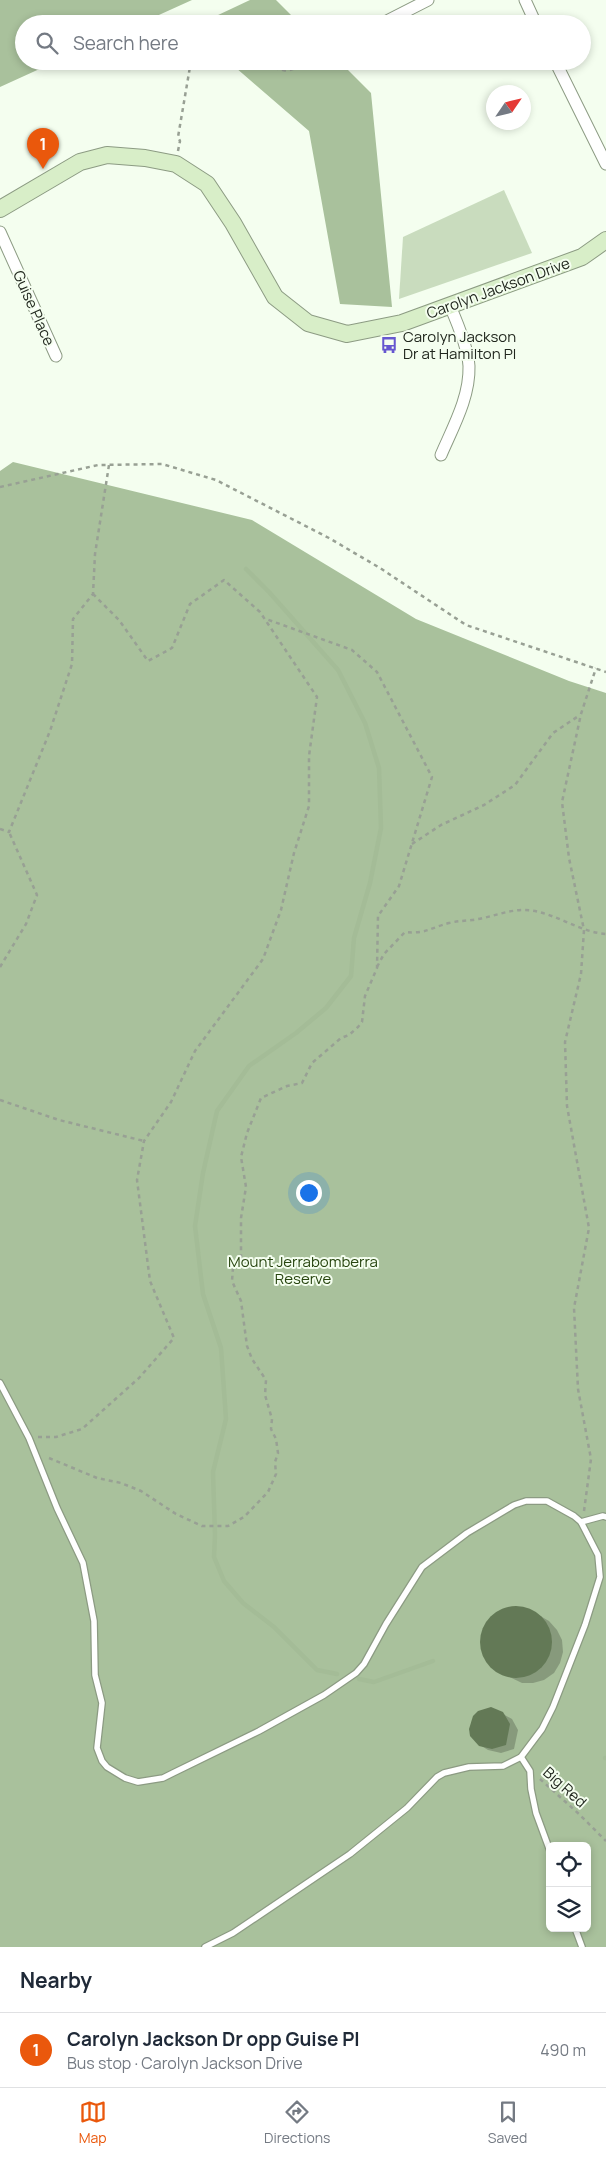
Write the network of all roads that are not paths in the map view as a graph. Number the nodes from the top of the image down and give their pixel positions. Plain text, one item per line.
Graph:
1 (428, 0) edge
2 (525, 0) edge
3 (399, 15) edge
4 (532, 15) edge
5 (559, 70) edge
6 (606, 164) edge
7 (0, 209) edge
8 (0, 232) edge
9 (606, 240) edge
10 (606, 256) edge
11 (582, 257) junction
12 (450, 306) junction
13 (56, 356) dead end
14 (441, 455) dead end
15 (0, 1383) edge
16 (606, 1517) edge
17 (581, 1522) junction
18 (521, 1757) junction
19 (547, 1842) edge
20 (576, 1932) edge
21 (205, 1947) edge
22 (582, 1947) edge

1 - 3 street
2 - 4 street
5 - 6 street
7 - 12 street, Carolyn Jackson Drive
8 - 13 street, Guise Place
9 - 11 street, Carolyn Jackson Drive
10 - 11 street, Carolyn Jackson Drive
11 - 12 street, Carolyn Jackson Drive
12 - 14 street
15 - 17 lane
16 - 17 lane
17 - 18 lane
18 - 19 lane
18 - 21 lane
20 - 22 lane

